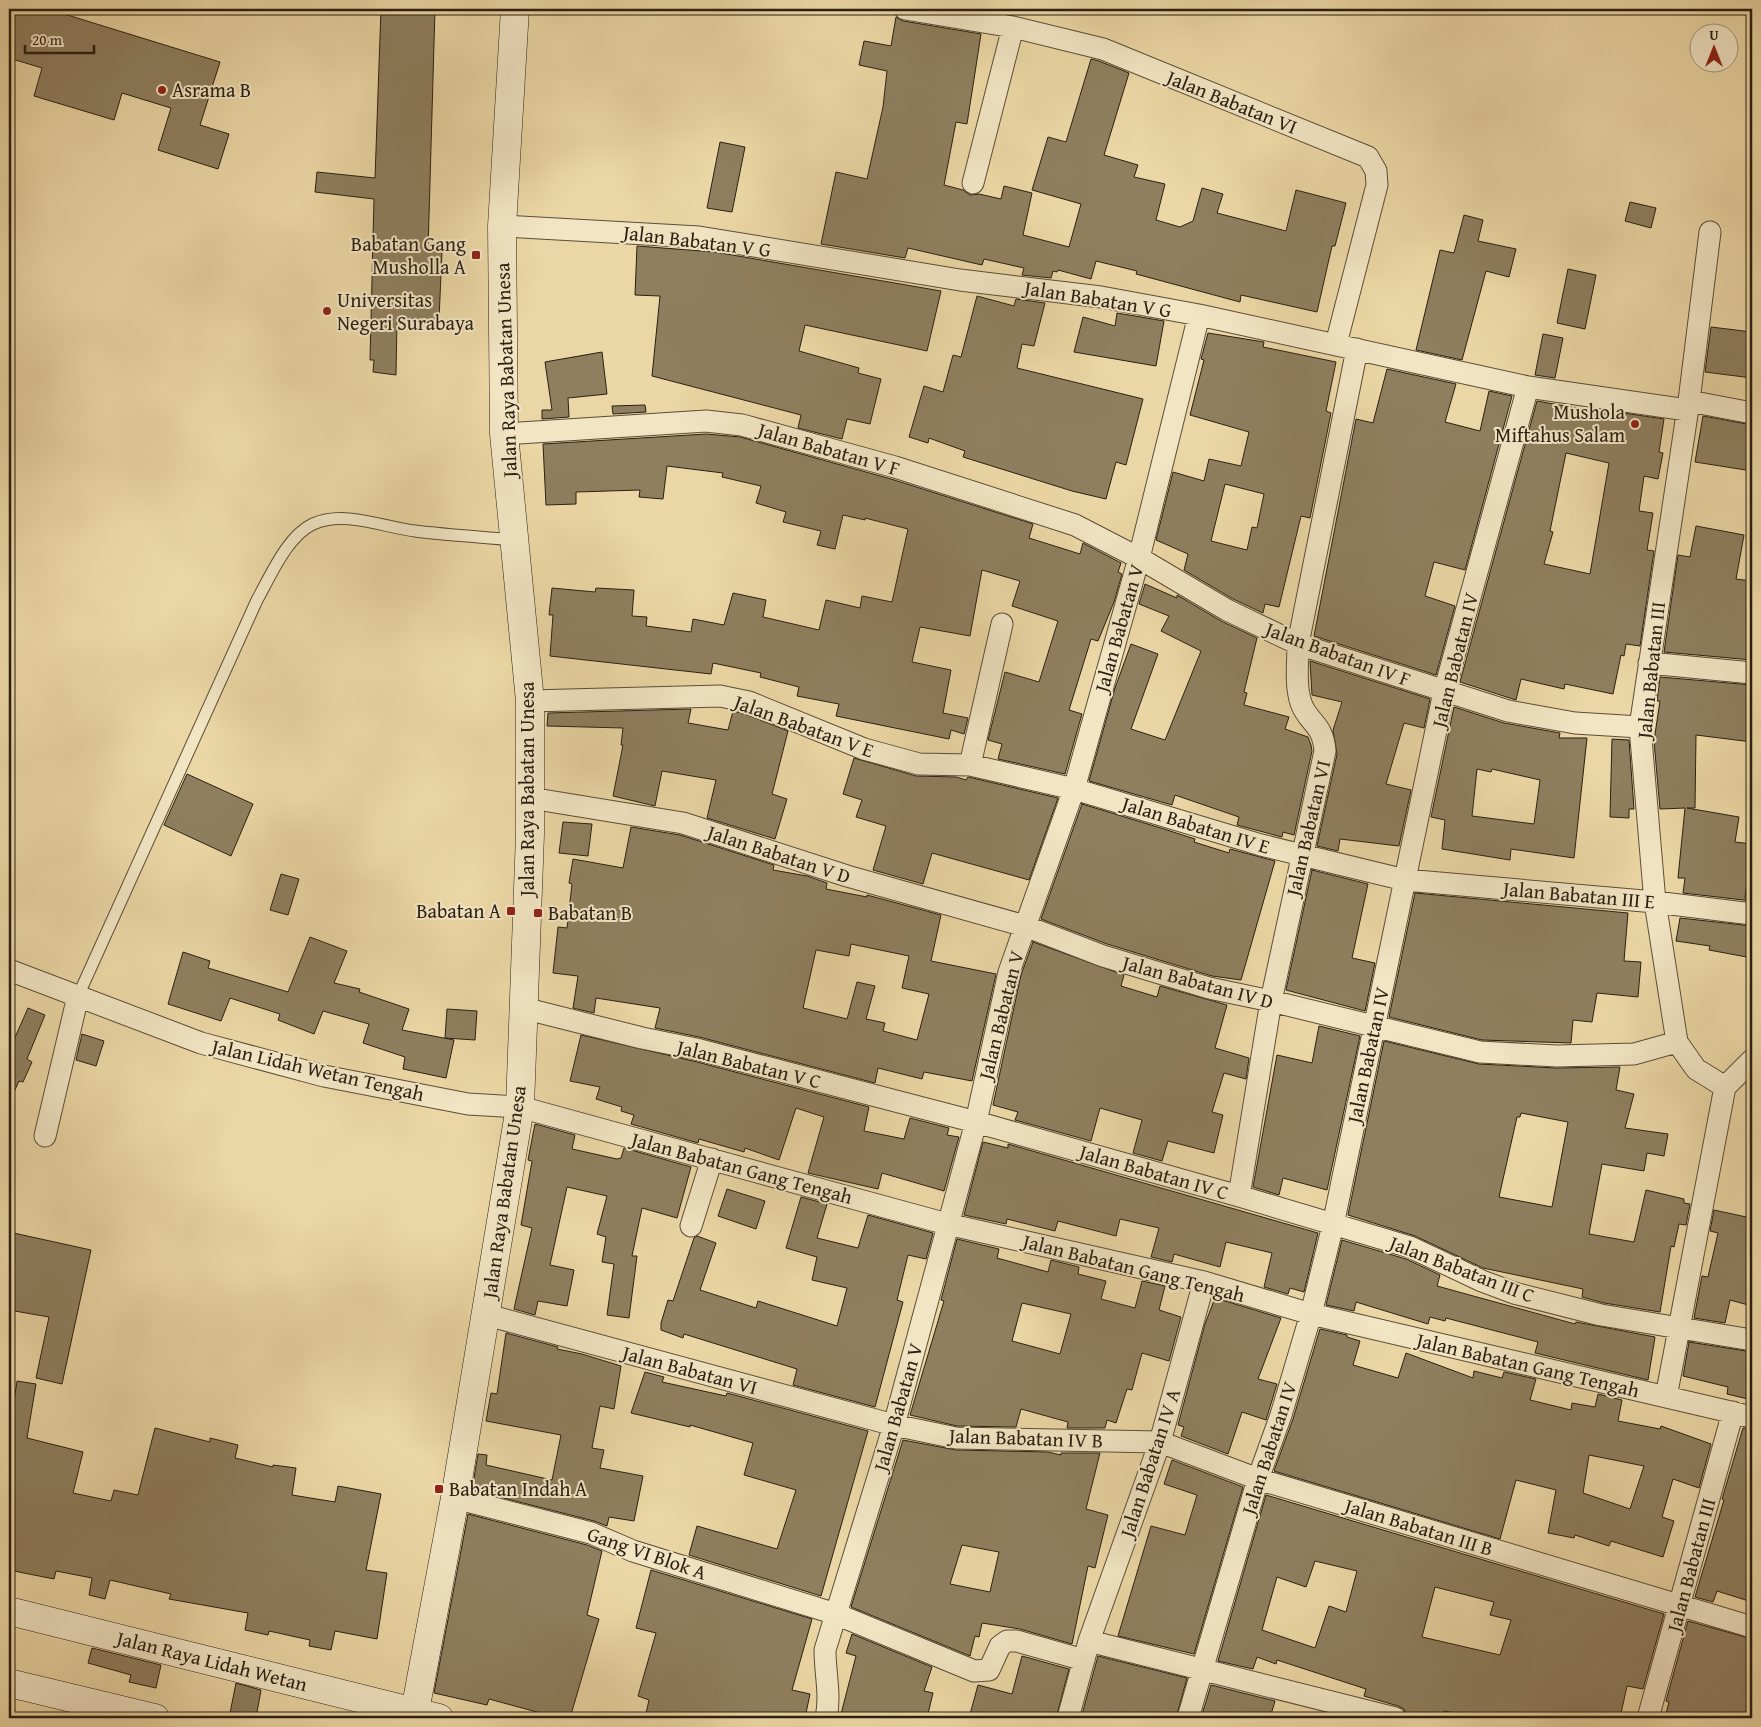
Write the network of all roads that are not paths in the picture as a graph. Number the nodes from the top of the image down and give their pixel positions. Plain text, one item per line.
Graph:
1 (515, 9) edge
2 (905, 9) edge
3 (1013, 27) junction
4 (973, 183) dead end
5 (502, 226) junction
6 (1710, 232) dead end
7 (1199, 315) junction
8 (1336, 344) junction
9 (1356, 349) junction
10 (1528, 387) junction
11 (1688, 406) junction
12 (1752, 413) edge
13 (504, 434) junction
14 (516, 540) junction
15 (1139, 558) junction
16 (1002, 624) dead end
17 (1298, 644) junction
18 (1649, 663) junction
19 (1752, 673) edge
20 (1444, 692) junction
21 (530, 701) junction
22 (1640, 727) junction
23 (970, 765) junction
24 (1074, 789) junction
25 (530, 798) junction
26 (1301, 856) junction
27 (1405, 880) junction
28 (1655, 902) junction
29 (1752, 914) edge
30 (1024, 926) junction
31 (9, 970) edge
32 (78, 996) junction
33 (1271, 1001) junction
34 (523, 1008) junction
35 (1374, 1028) junction
36 (1677, 1042) junction
37 (1752, 1060) edge
38 (1726, 1087) junction
39 (520, 1107) junction
40 (976, 1122) junction
41 (45, 1136) dead end
42 (712, 1160) junction
43 (1239, 1196) junction
44 (947, 1224) junction
45 (1333, 1225) junction
46 (691, 1226) dead end
47 (1204, 1282) junction
48 (1311, 1314) junction
49 (487, 1315) junction
50 (1680, 1327) junction
51 (1752, 1340) edge
52 (1666, 1397) junction
53 (1743, 1414) edge
54 (894, 1425) junction
55 (1160, 1442) junction
56 (1258, 1479) junction
57 (456, 1498) junction
58 (1680, 1605) junction
59 (9, 1611) edge
60 (836, 1614) junction
61 (1752, 1627) edge
62 (1086, 1651) junction
63 (1203, 1670) junction
64 (9, 1683) edge
65 (431, 1716) edge
66 (155, 1718) edge
67 (826, 1718) edge
68 (1068, 1718) edge
69 (1188, 1718) edge
70 (1395, 1718) edge
71 (1648, 1718) edge

1 - 5 main road, Jalan Raya Babatan Unesa
2 - 3 street, Jalan Babatan VI
3 - 4 street
3 - 8 street, Jalan Babatan VI
5 - 7 street, Jalan Babatan V G
5 - 13 main road, Jalan Raya Babatan Unesa
6 - 11 street, Jalan Babatan III
7 - 8 street, Jalan Babatan V G
7 - 15 street, Jalan Babatan V
8 - 9 street, Jalan Babatan V G
9 - 10 street, Jalan Babatan V G
9 - 17 street, Jalan Babatan VI
10 - 11 street, Jalan Babatan V G
10 - 20 street, Jalan Babatan IV
11 - 12 street, Jalan Babatan V G
11 - 18 street, Jalan Babatan III
13 - 14 main road, Jalan Raya Babatan Unesa
13 - 15 street, Jalan Babatan V F
14 - 21 main road, Jalan Raya Babatan Unesa
14 - 32 lane
15 - 17 street, Jalan Babatan IV F
15 - 24 street, Jalan Babatan V
16 - 23 street
17 - 20 street, Jalan Babatan IV F
17 - 26 street, Jalan Babatan VI
18 - 19 street
18 - 22 street, Jalan Babatan III
20 - 22 street, Jalan Babatan IV F
20 - 27 street, Jalan Babatan IV
21 - 23 street, Jalan Babatan V E
21 - 25 main road, Jalan Raya Babatan Unesa
22 - 28 street, Jalan Babatan III
23 - 24 street, Jalan Babatan V E
24 - 26 street, Jalan Babatan IV E
24 - 30 street, Jalan Babatan V
25 - 30 street, Jalan Babatan V D
25 - 34 main road, Jalan Raya Babatan Unesa
26 - 27 street, Jalan Babatan IV E
26 - 33 street, Jalan Babatan VI
27 - 28 street, Jalan Babatan III E
27 - 35 street, Jalan Babatan IV
28 - 29 street, Jalan Babatan III E
28 - 36 street, Jalan Babatan III
30 - 33 street, Jalan Babatan IV D
30 - 40 street, Jalan Babatan V
31 - 32 street, Jalan Lidah Wetan Tengah
32 - 39 street, Jalan Lidah Wetan Tengah
32 - 41 street
33 - 35 street, Jalan Babatan IV D
33 - 43 street, Jalan Babatan VI
34 - 39 main road, Jalan Raya Babatan Unesa
34 - 40 street, Jalan Babatan V C
35 - 36 street, Jalan Babatan IV D
35 - 45 street, Jalan Babatan IV
36 - 38 street, Jalan Babatan III
37 - 38 street
38 - 50 street
39 - 42 street, Jalan Babatan Gang Tengah
39 - 49 main road, Jalan Raya Babatan Unesa
40 - 43 street, Jalan Babatan IV C
40 - 44 street, Jalan Babatan V
42 - 44 street, Jalan Babatan Gang Tengah
42 - 46 street
43 - 45 street, Jalan Babatan IV C
44 - 47 street, Jalan Babatan Gang Tengah
44 - 54 street, Jalan Babatan V
45 - 48 street, Jalan Babatan IV
45 - 50 street, Jalan Babatan III C
47 - 48 street, Jalan Babatan Gang Tengah
47 - 55 street, Jalan Babatan IV A
48 - 52 street, Jalan Babatan Gang Tengah
48 - 56 street, Jalan Babatan IV
49 - 54 street, Jalan Babatan VI
49 - 57 main road, Jalan Raya Babatan Unesa
50 - 51 street, Jalan Babatan III C
50 - 52 street
52 - 53 street, Jalan Babatan Gang Tengah
53 - 58 street, Jalan Babatan III
54 - 55 street, Jalan Babatan IV B
54 - 60 street, Jalan Babatan V
55 - 56 street, Jalan Babatan III B
55 - 62 street, Jalan Babatan IV A
56 - 58 street, Jalan Babatan III B
56 - 63 street, Jalan Babatan IV
57 - 60 street, Gang VI Blok A
57 - 65 main road, Jalan Raya Babatan Unesa
58 - 61 street, Jalan Babatan III B
58 - 71 street, Jalan Babatan III
59 - 65 main road, Jalan Raya Lidah Wetan
60 - 62 street
60 - 67 street, Jalan Babatan V
62 - 63 street
62 - 68 street, Jalan Babatan IV A
63 - 69 street, Jalan Babatan IV
63 - 70 street
64 - 66 main road

